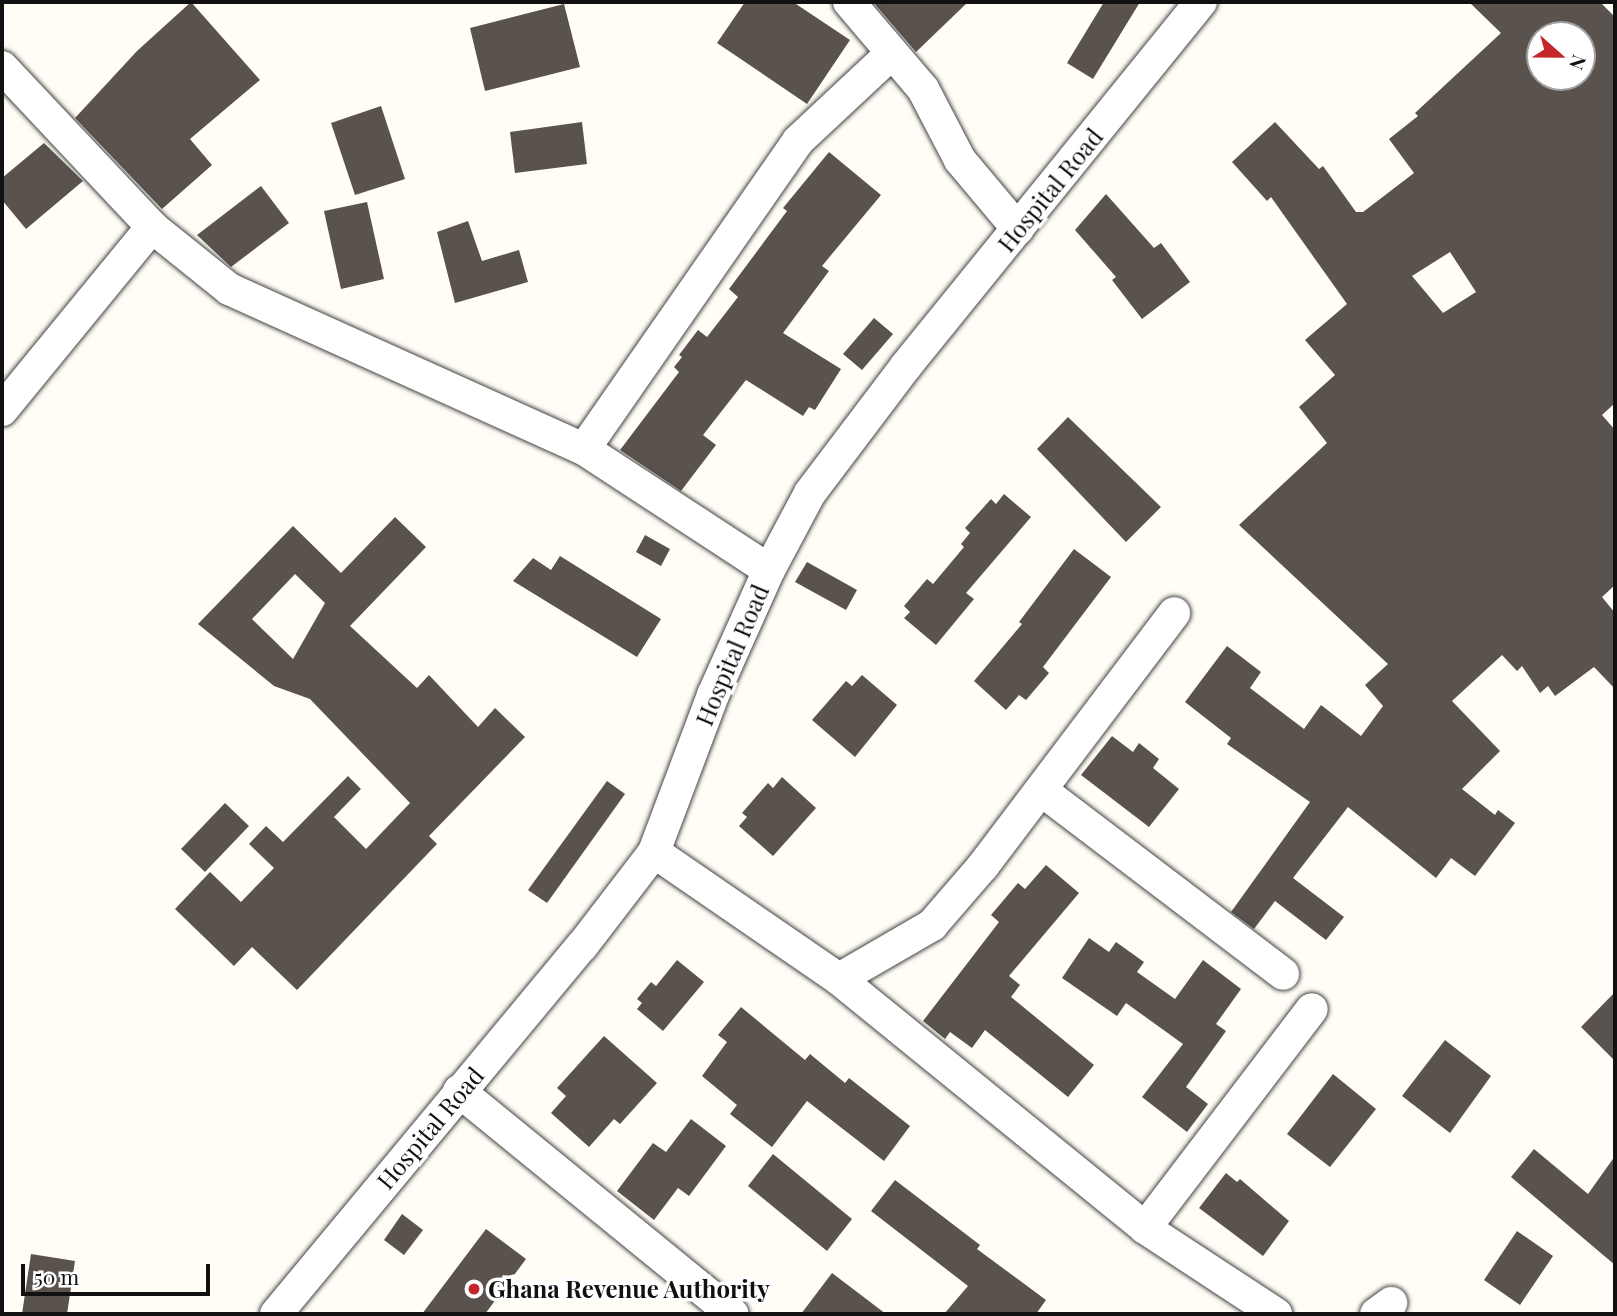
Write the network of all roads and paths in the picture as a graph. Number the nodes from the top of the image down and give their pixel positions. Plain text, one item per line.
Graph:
1 (849, 2) edge
2 (1201, 2) edge
3 (891, 54) junction
4 (2, 67) edge
5 (152, 227) junction
6 (1018, 229) junction
7 (2, 410) edge
8 (584, 450) junction
9 (769, 570) junction
10 (1174, 613) dead end
11 (1041, 790) junction
12 (654, 852) junction
13 (1283, 974) dead end
14 (839, 979) junction
15 (1312, 1009) dead end
16 (459, 1091) junction
17 (1145, 1228) junction
18 (276, 1314) edge
19 (732, 1314) edge
20 (1276, 1314) edge

1 - 3 street
2 - 6 street, Hospital Road
3 - 6 street
3 - 8 street
4 - 5 street
5 - 7 street
5 - 8 street
6 - 9 street, Hospital Road
8 - 9 street
9 - 12 street, Hospital Road
10 - 11 street
11 - 13 street
11 - 14 street
12 - 14 street
12 - 16 street, Hospital Road
14 - 17 street
15 - 17 street
16 - 18 street, Hospital Road
16 - 19 street
17 - 20 street

